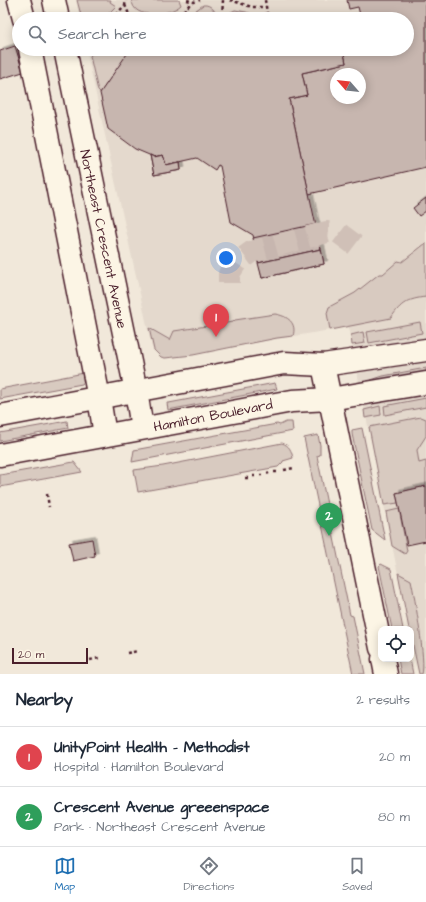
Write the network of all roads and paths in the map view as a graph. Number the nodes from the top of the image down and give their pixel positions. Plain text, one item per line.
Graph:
1 (19, 0) edge
2 (54, 0) edge
3 (126, 0) edge
4 (187, 0) edge
5 (200, 0) edge
6 (223, 0) edge
7 (230, 0) edge
8 (265, 0) edge
9 (191, 2) junction
10 (124, 4) junction
11 (266, 7) junction
12 (22, 12) edge
13 (57, 12) edge
14 (118, 12) edge
15 (128, 12) edge
16 (181, 12) edge
17 (222, 12) edge
18 (267, 12) edge
19 (31, 56) edge
20 (65, 56) edge
21 (426, 350) edge
22 (323, 365) junction
23 (426, 383) edge
24 (136, 390) junction
25 (99, 398) junction
26 (330, 399) junction
27 (0, 416) edge
28 (142, 428) junction
29 (105, 435) junction
30 (0, 455) edge
31 (294, 468) dead end
32 (284, 470) dead end
33 (47, 494) dead end
34 (49, 507) dead end
35 (378, 633) edge
36 (138, 651) dead end
37 (127, 653) dead end
38 (99, 658) dead end
39 (90, 660) dead end
40 (384, 662) edge
41 (386, 674) edge

1 - 12 street
2 - 13 street
3 - 10 path
4 - 9 path
5 - 9 path
6 - 17 path
7 - 11 path
8 - 11 path
9 - 16 path
10 - 14 path
10 - 15 path
11 - 18 path
19 - 25 street
20 - 24 street, Northeast Crescent Avenue
21 - 22 street
22 - 24 street
22 - 26 street
23 - 26 street, Hamilton Boulevard
24 - 25 street
24 - 28 street, Northeast Crescent Avenue
25 - 27 street
25 - 29 street
26 - 28 street, Hamilton Boulevard
26 - 35 street
28 - 29 street, Hamilton Boulevard
29 - 30 street, Hamilton Boulevard
31 - 32 path
33 - 34 path
36 - 37 path
38 - 39 path
40 - 41 street

